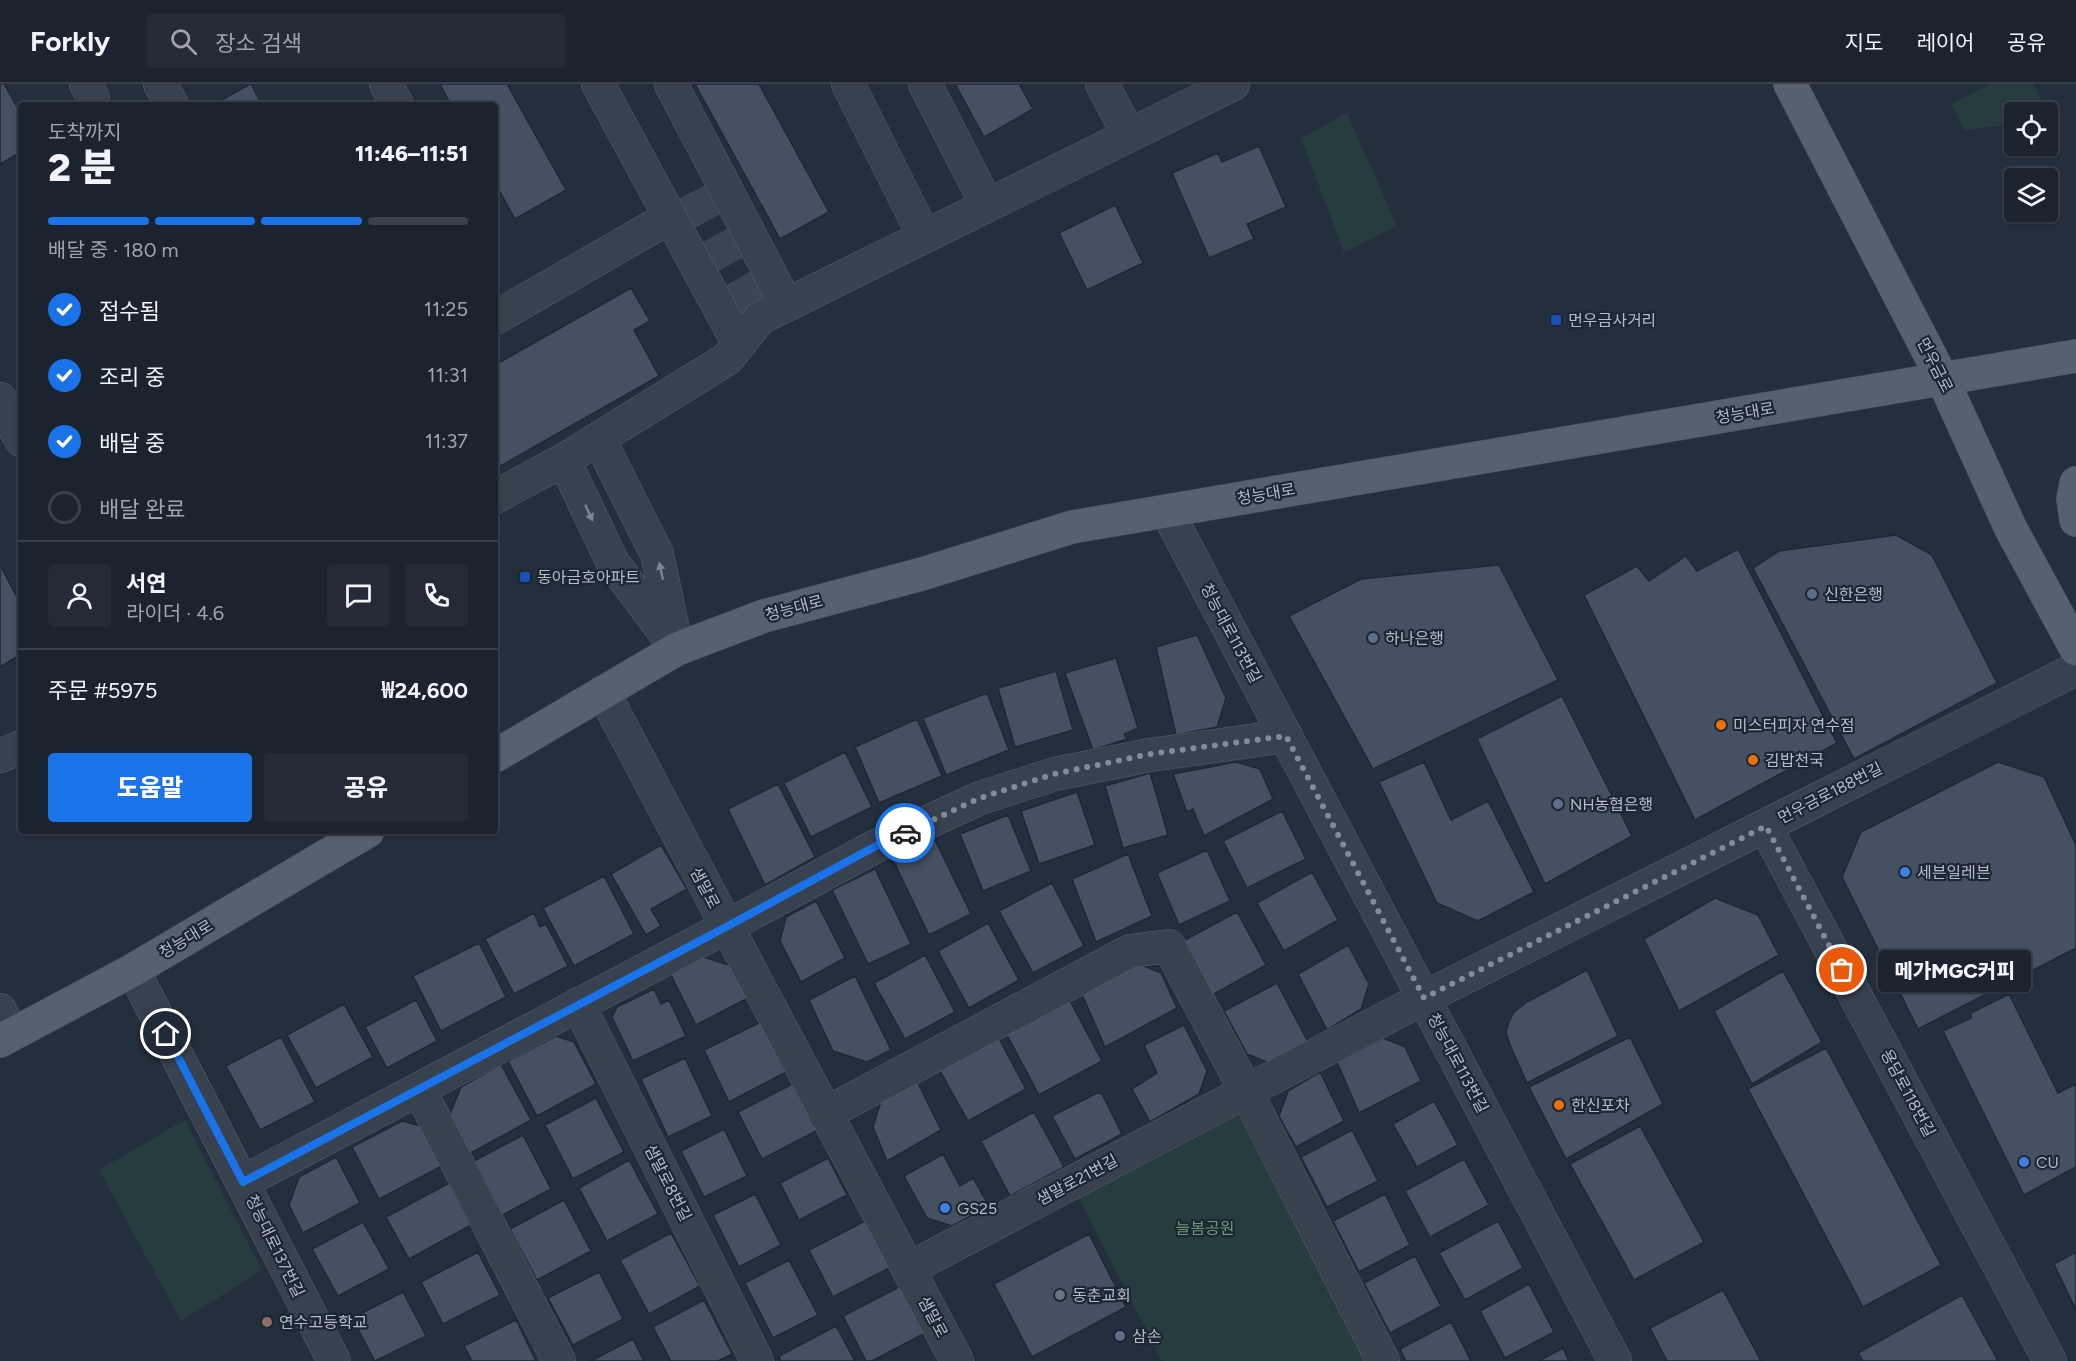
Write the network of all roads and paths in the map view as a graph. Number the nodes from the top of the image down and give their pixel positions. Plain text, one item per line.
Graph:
1 (160, 84) edge
2 (386, 84) edge
3 (598, 84) edge
4 (671, 84) edge
5 (848, 84) edge
6 (925, 84) edge
7 (1102, 84) edge
8 (1790, 84) edge
9 (1216, 88) edge
10 (170, 102) edge
11 (395, 102) edge
12 (1129, 135) junction
13 (987, 205) junction
14 (670, 217) junction
15 (924, 236) junction
16 (786, 304) junction
17 (499, 306) edge
18 (739, 344) junction
19 (2076, 356) edge
20 (1943, 380) junction
21 (0, 399) edge
22 (18, 434) edge
23 (599, 439) junction
24 (564, 460) junction
25 (2076, 483) edge
26 (498, 495) edge
27 (1167, 511) junction
28 (2076, 520) edge
29 (677, 649) junction
30 (2076, 649) edge
31 (2076, 669) edge
32 (603, 692) junction
33 (1286, 736) junction
34 (18, 748) edge
35 (498, 754) edge
36 (0, 756) edge
37 (1766, 826) junction
38 (363, 834) edge
39 (726, 927) junction
40 (133, 970) junction
41 (1424, 998) junction
42 (578, 1004) junction
43 (4, 1028) edge
44 (418, 1089) junction
45 (1246, 1091) junction
46 (825, 1114) junction
47 (243, 1182) junction
48 (908, 1269) junction
49 (334, 1361) edge
50 (559, 1361) edge
51 (757, 1361) edge
52 (957, 1361) edge
53 (1383, 1361) edge
54 (1615, 1361) edge
55 (2050, 1361) edge

1 - 10 street
2 - 11 street
3 - 14 street
4 - 16 street
5 - 15 street
6 - 13 street
7 - 12 street
8 - 20 main road, 먼우금로
9 - 12 street
12 - 13 street
13 - 15 street
14 - 17 street
14 - 18 street
15 - 16 street
16 - 18 street
18 - 23 street
19 - 20 main road, 청능대로
20 - 27 main road, 청능대로
20 - 30 main road, 먼우금로
21 - 22 street
23 - 24 street
29 -> 23 street
24 - 26 street
24 -> 29 street
25 - 28 main road
27 - 29 main road, 청능대로
27 - 33 street, 청능대로113번길
29 - 32 main road, 청능대로
31 - 37 street, 먼우금로188번길
32 - 35 main road, 청능대로
32 - 39 street, 샘말로
33 - 39 street
33 - 41 street, 청능대로113번길
34 - 36 street
37 - 41 street, 먼우금로188번길
37 - 55 street, 용담로118번길
38 - 40 main road, 청능대로
39 - 42 street
39 - 46 street, 샘말로
40 - 43 main road, 청능대로
40 - 47 street, 청능대로137번길
41 - 45 street, 샘말로21번길
41 - 54 street, 청능대로113번길
42 - 44 street
42 - 51 street, 샘말로8번길
44 - 47 street
44 - 50 street
45 - 46 street
45 - 48 street, 샘말로21번길
45 - 53 street
46 - 48 street, 샘말로
47 - 49 street, 청능대로137번길
48 - 52 street, 샘말로

